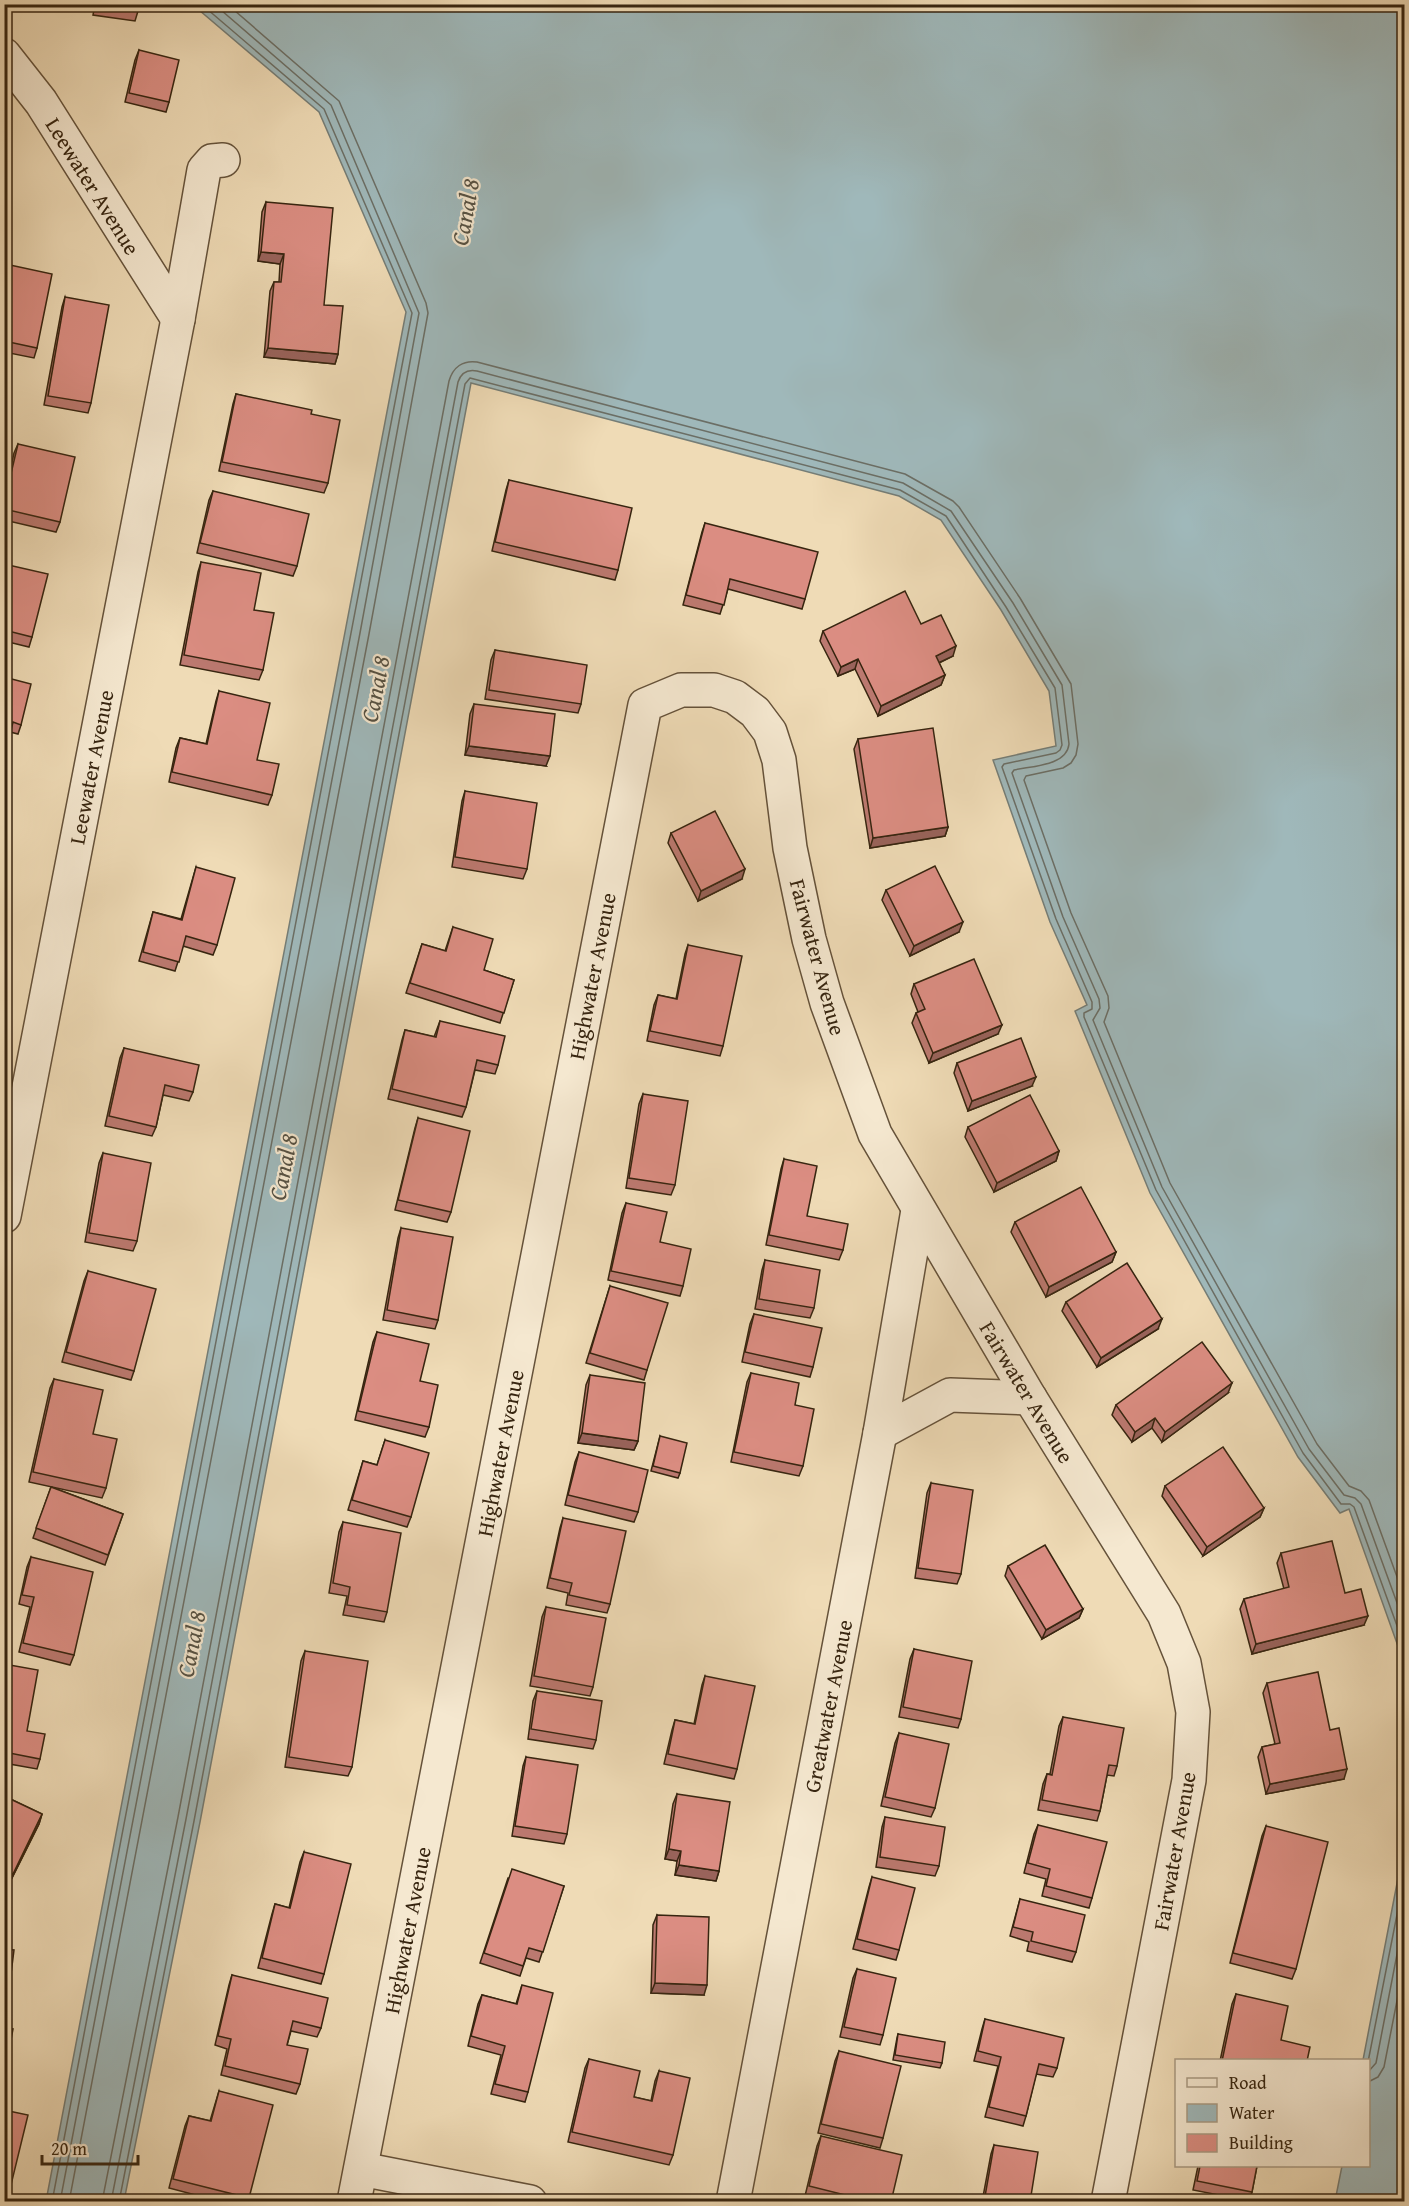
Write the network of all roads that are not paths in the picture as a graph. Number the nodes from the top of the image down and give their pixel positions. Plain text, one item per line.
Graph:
1 (4, 55) edge
2 (223, 159) dead end
3 (178, 319) junction
4 (645, 705) joint
5 (5, 1208) edge
6 (918, 1210) junction
7 (1030, 1398) junction
8 (880, 1433) junction
9 (361, 2169) junction
10 (354, 2202) edge
11 (530, 2202) edge
12 (732, 2202) edge
13 (1108, 2202) edge

1 - 3 street, Leewater Avenue
2 - 3 street, Leewater Avenue
3 - 5 street, Leewater Avenue
4 - 6 street, Fairwater Avenue
4 - 9 street, Highwater Avenue
6 - 7 street, Fairwater Avenue
6 - 8 street, Greatwater Avenue
7 - 8 street
7 - 13 street, Fairwater Avenue
8 - 12 street, Greatwater Avenue
9 - 10 street, Highwater Avenue
9 - 11 street

